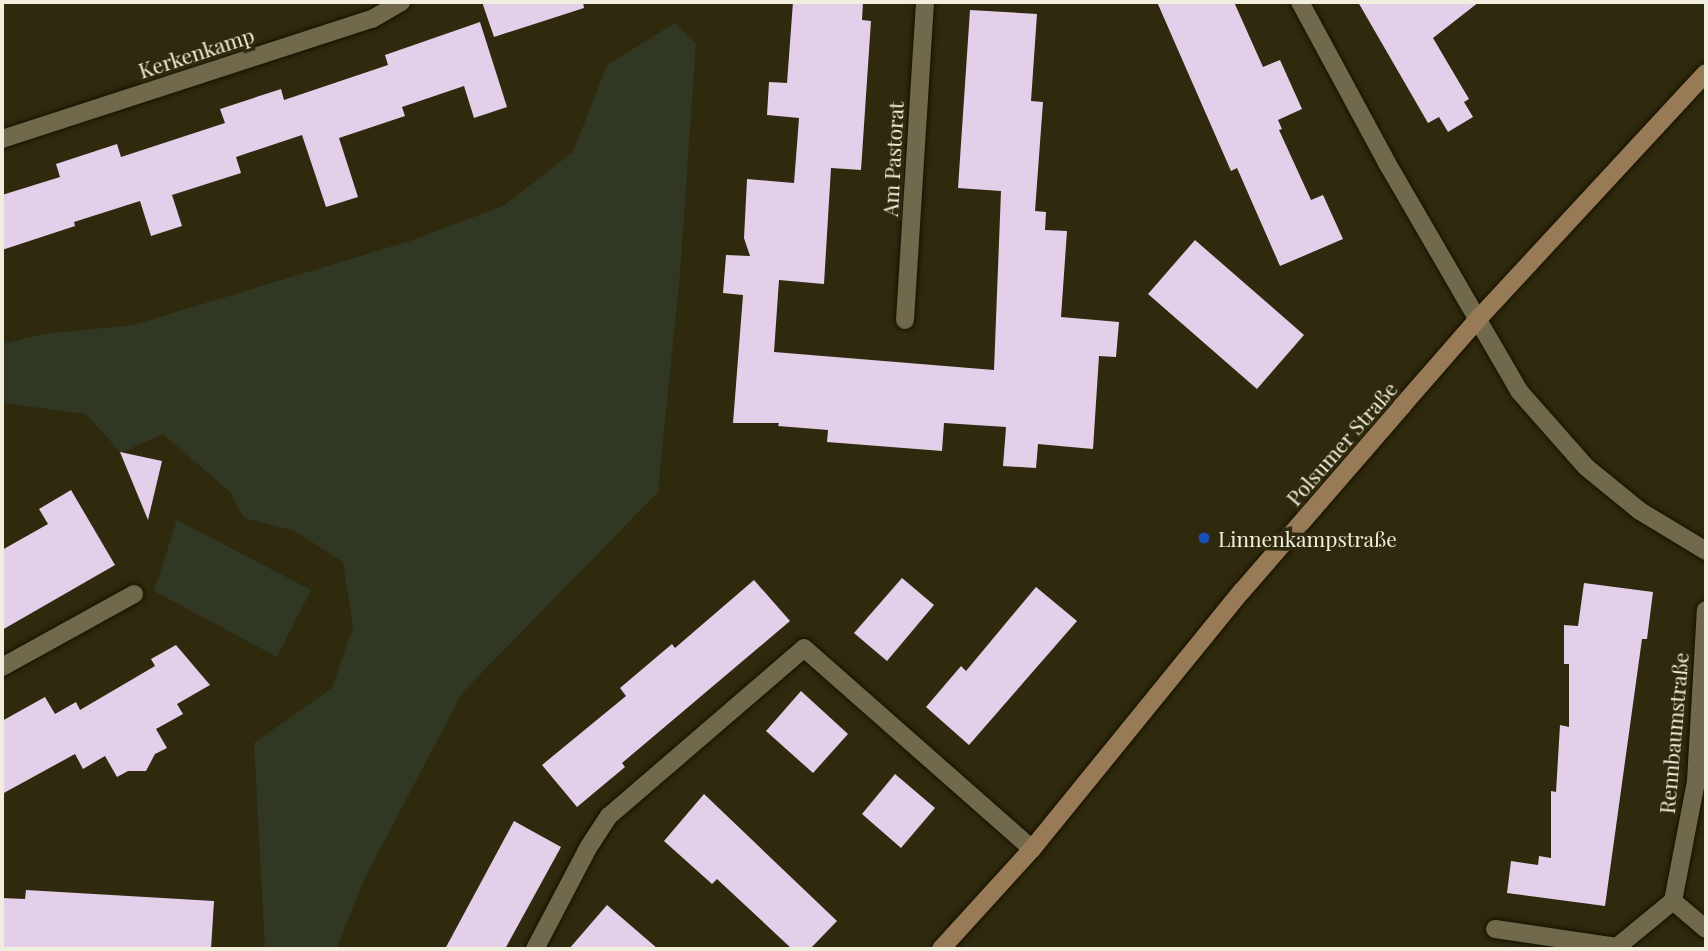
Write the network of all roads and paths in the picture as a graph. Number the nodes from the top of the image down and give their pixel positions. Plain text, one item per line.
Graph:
1 (401, 2) edge
2 (925, 2) edge
3 (1300, 2) edge
4 (1706, 74) edge
5 (2, 139) edge
6 (1478, 319) junction
7 (905, 320) dead end
8 (1706, 551) edge
9 (134, 594) dead end
10 (1706, 610) edge
11 (2, 667) edge
12 (1032, 849) junction
13 (1673, 901) junction
14 (1496, 929) dead end
15 (1706, 929) edge
16 (536, 949) edge
17 (941, 949) edge

1 - 5 street, Kerkenkamp
2 - 7 street, Am Pastorat
3 - 6 street
4 - 6 main road, Polsumer Straße
6 - 8 street
6 - 12 main road, Polsumer Straße
9 - 11 street
10 - 13 street, Rennbaumstraße
12 - 16 street
12 - 17 main road, Polsumer Straße
13 - 14 street
13 - 15 street

